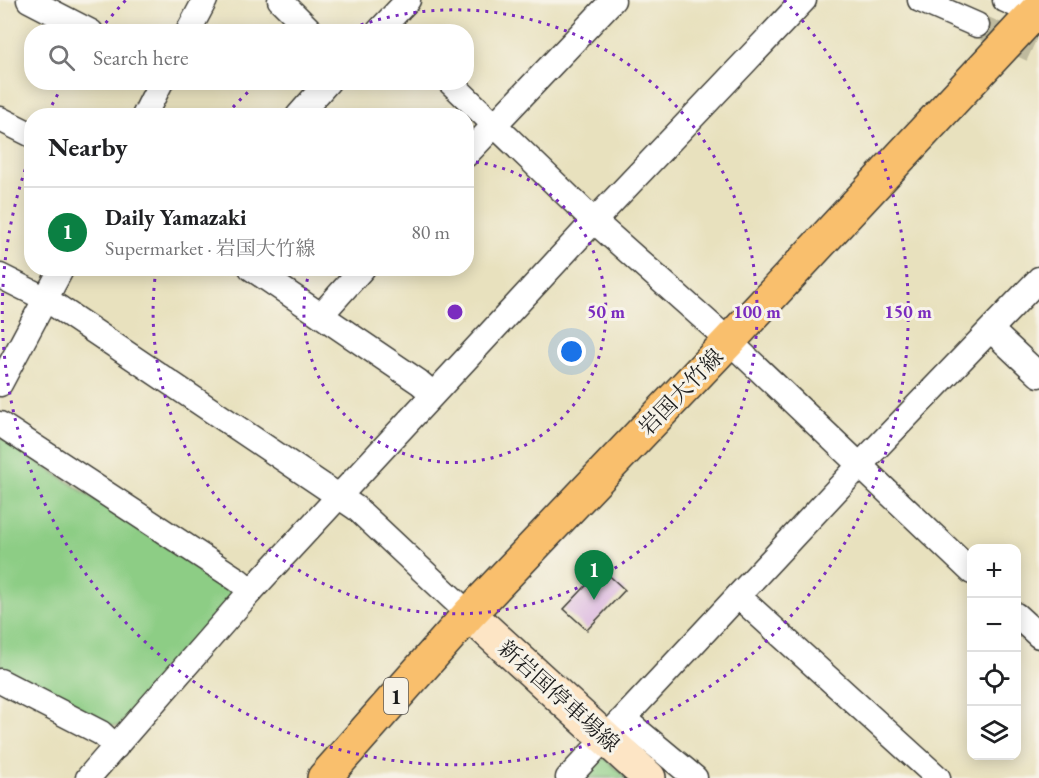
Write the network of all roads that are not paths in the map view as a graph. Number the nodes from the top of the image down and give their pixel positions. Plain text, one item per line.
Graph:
1 (29, 0) edge
2 (205, 0) edge
3 (280, 0) edge
4 (408, 0) edge
5 (613, 0) edge
6 (804, 0) edge
7 (920, 0) edge
8 (1005, 0) edge
9 (1038, 11) edge
10 (76, 24) edge
11 (193, 24) edge
12 (304, 24) edge
13 (391, 24) edge
14 (977, 26) tunnel mouth
15 (157, 90) edge
16 (321, 90) edge
17 (458, 90) edge
18 (148, 108) edge
19 (305, 108) edge
20 (0, 119) edge
21 (494, 126) junction
22 (24, 131) edge
23 (474, 147) edge
24 (594, 221) junction
25 (0, 276) edge
26 (58, 276) edge
27 (263, 276) edge
28 (356, 276) edge
29 (1039, 279) edge
30 (46, 299) junction
31 (321, 315) junction
32 (991, 330) junction
33 (729, 341) junction
34 (1039, 375) edge
35 (0, 384) edge
36 (433, 394) junction
37 (0, 424) edge
38 (859, 466) junction
39 (339, 496) junction
40 (967, 567) edge
41 (251, 591) junction
42 (738, 596) junction
43 (469, 614) junction
44 (1021, 619) edge
45 (1039, 636) edge
46 (0, 681) edge
47 (615, 728) junction
48 (116, 747) junction
49 (88, 778) edge
50 (324, 778) edge
51 (568, 778) edge
52 (649, 778) edge
53 (695, 778) edge
54 (938, 778) edge

1 - 10 street
2 - 11 street
3 - 12 street
4 - 13 street
5 - 21 street
6 - 24 street
7 - 14 street
8 - 9 street
9 - 33 main road, 岩国大竹線 / 1
15 - 18 street
16 - 19 street
17 - 21 street
20 - 22 street
21 - 23 street
21 - 24 street
24 - 33 street
24 - 36 street
25 - 30 street
26 - 30 street
27 - 31 street
28 - 31 street
29 - 32 street
30 - 35 street
30 - 39 street
31 - 36 street
32 - 34 street
32 - 38 street
33 - 38 street
33 - 43 main road, 岩国大竹線 / 1
36 - 39 street
37 - 41 street
38 - 40 street
38 - 42 street
39 - 41 street
39 - 43 street
41 - 48 street
42 - 47 street
42 - 54 street
43 - 47 main road, 新岩国停車場線
43 - 50 main road, 岩国大竹線 / 1
44 - 45 street
46 - 48 street
47 - 51 street
47 - 52 main road, 新岩国停車場線
47 - 53 street
48 - 49 street

